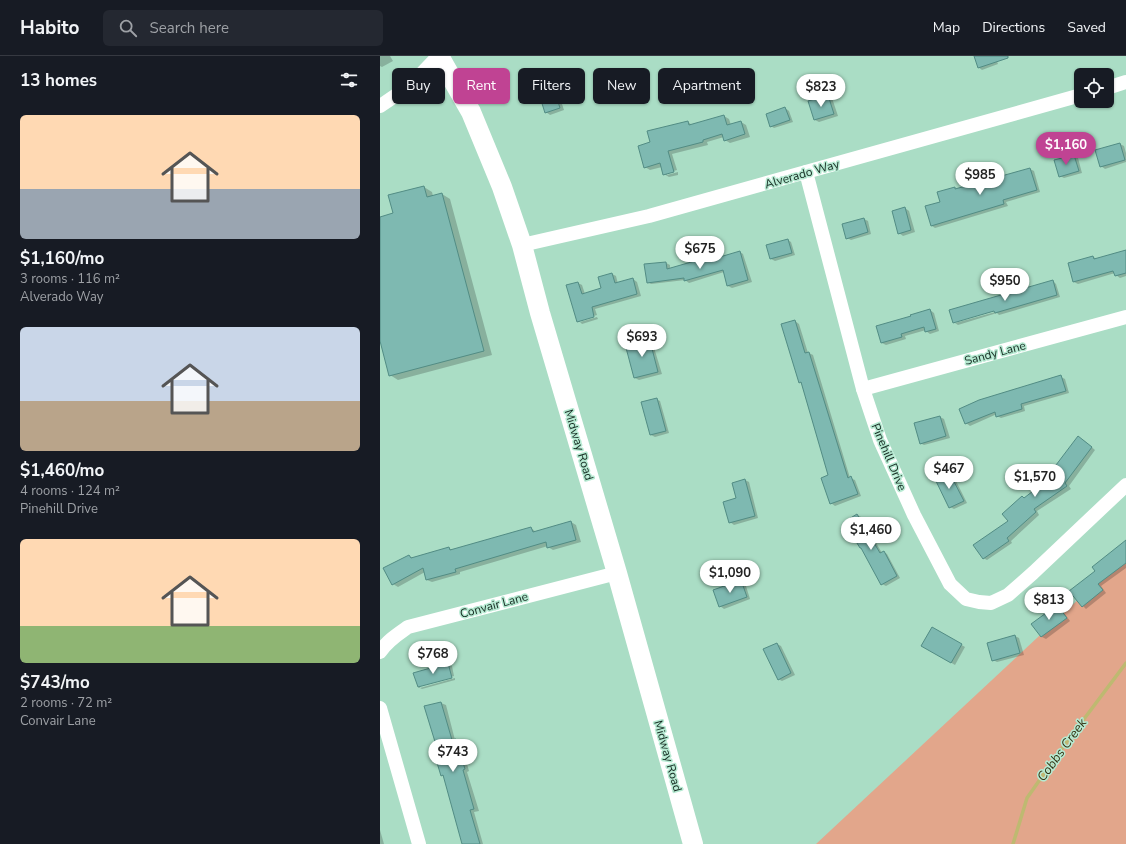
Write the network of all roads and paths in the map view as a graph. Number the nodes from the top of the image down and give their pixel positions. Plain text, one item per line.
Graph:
1 (438, 56) edge
2 (1126, 82) edge
3 (1114, 86) edge
4 (1074, 97) edge
5 (380, 106) edge
6 (806, 172) junction
7 (522, 245) junction
8 (1126, 317) edge
9 (863, 389) junction
10 (1126, 485) edge
11 (617, 573) junction
12 (380, 652) edge
13 (380, 708) edge
14 (419, 844) edge
15 (693, 844) edge

1 - 5 street
1 - 7 street, Midway Road
2 - 3 street
4 - 6 street, Alverado Way
6 - 7 street, Alverado Way
6 - 9 street, Pinehill Drive
7 - 11 street, Midway Road
8 - 9 street, Sandy Lane
9 - 10 street, Pinehill Drive
11 - 12 street, Convair Lane
11 - 15 street, Midway Road
13 - 14 street

